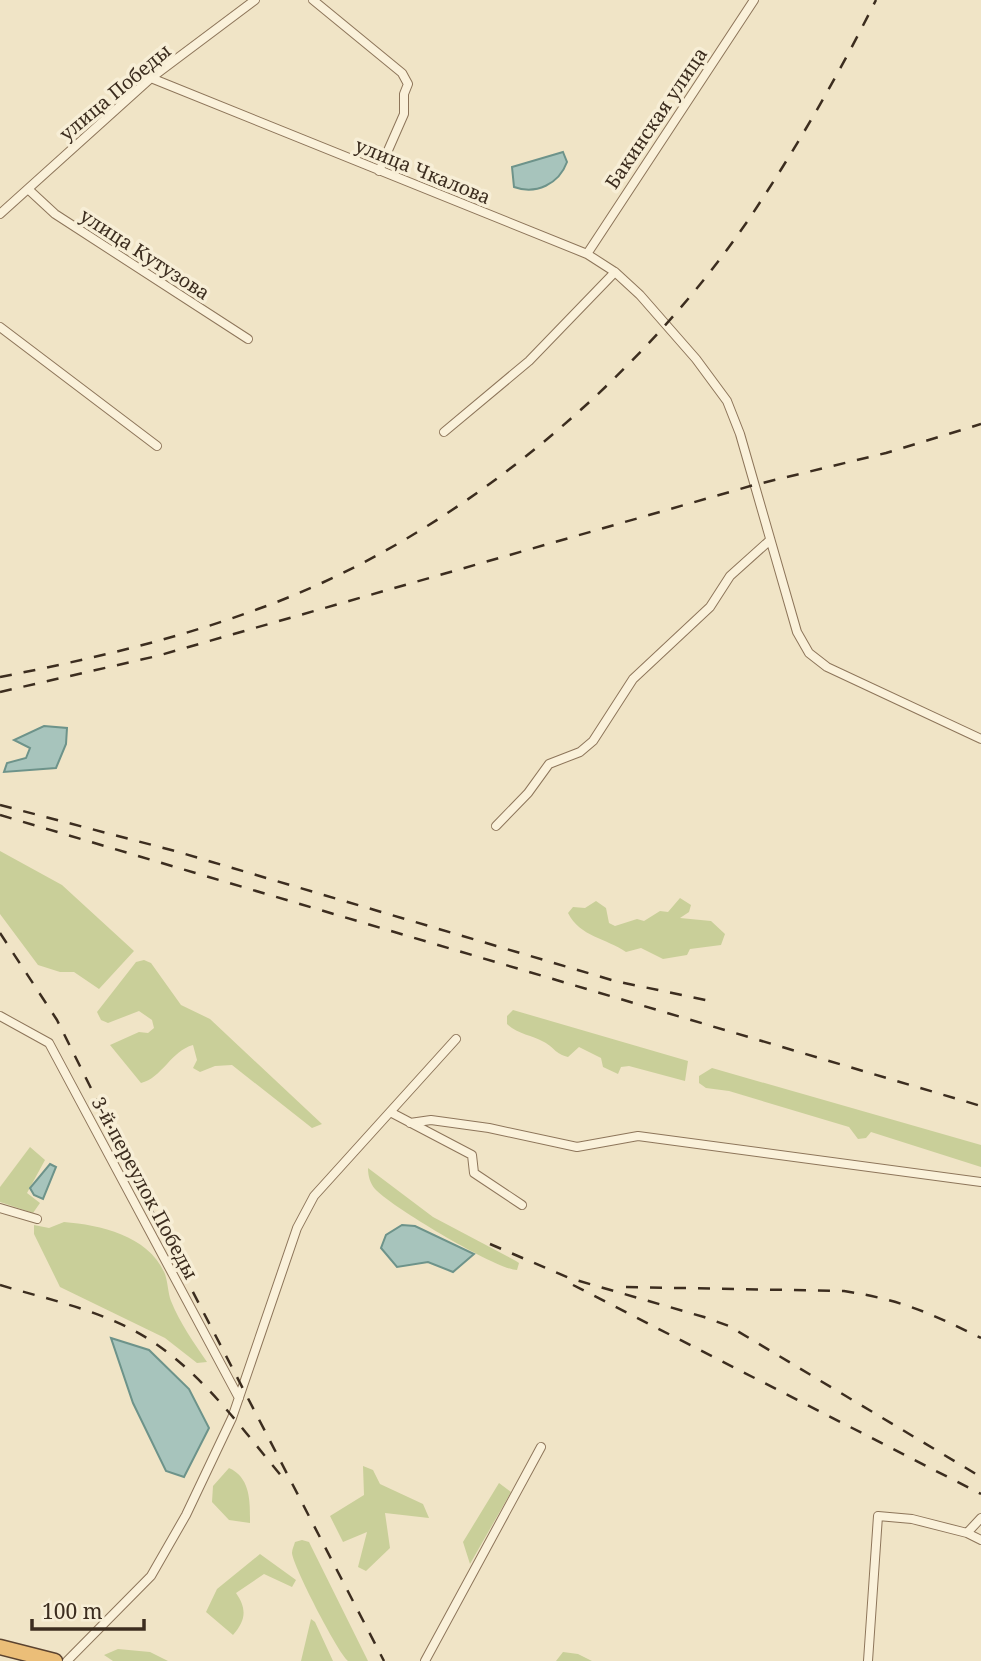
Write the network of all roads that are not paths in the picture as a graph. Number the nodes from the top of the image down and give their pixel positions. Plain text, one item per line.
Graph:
1 (255, 0) edge
2 (313, 0) edge
3 (754, 0) edge
4 (151, 78) junction
5 (379, 170) junction
6 (28, 189) junction
7 (0, 214) edge
8 (587, 254) junction
9 (615, 272) junction
10 (0, 327) edge
11 (248, 339) dead end
12 (444, 432) dead end
13 (157, 446) dead end
14 (769, 541) junction
15 (981, 739) edge
16 (496, 826) dead end
17 (0, 1016) edge
18 (456, 1039) dead end
19 (392, 1113) junction
20 (410, 1123) junction
21 (981, 1182) edge
22 (522, 1205) dead end
23 (0, 1208) edge
24 (37, 1219) dead end
25 (239, 1398) junction
26 (541, 1447) dead end
27 (981, 1518) edge
28 (967, 1533) junction
29 (981, 1540) edge
30 (0, 1647) edge
31 (55, 1661) edge
32 (67, 1661) edge
33 (425, 1661) edge
34 (868, 1661) edge

1 - 4 street, улица Победы
2 - 5 street
3 - 8 street, Бакинская улица
4 - 5 street, улица Чкалова
4 - 6 street, улица Победы
5 - 8 street, улица Чкалова
6 - 7 street, улица Победы
6 - 11 street, улица Кутузова
8 - 9 street, улица Чкалова
9 - 12 street
9 - 14 street, улица Чкалова
10 - 13 street
14 - 15 street, улица Чкалова
14 - 16 street
17 - 25 street, 3-й переулок Победы
18 - 19 street
19 - 20 street
19 - 25 street
20 - 21 street
20 - 22 street
23 - 24 street
25 - 32 street
26 - 33 street
27 - 28 street
28 - 29 street
28 - 34 street
30 - 31 highway

